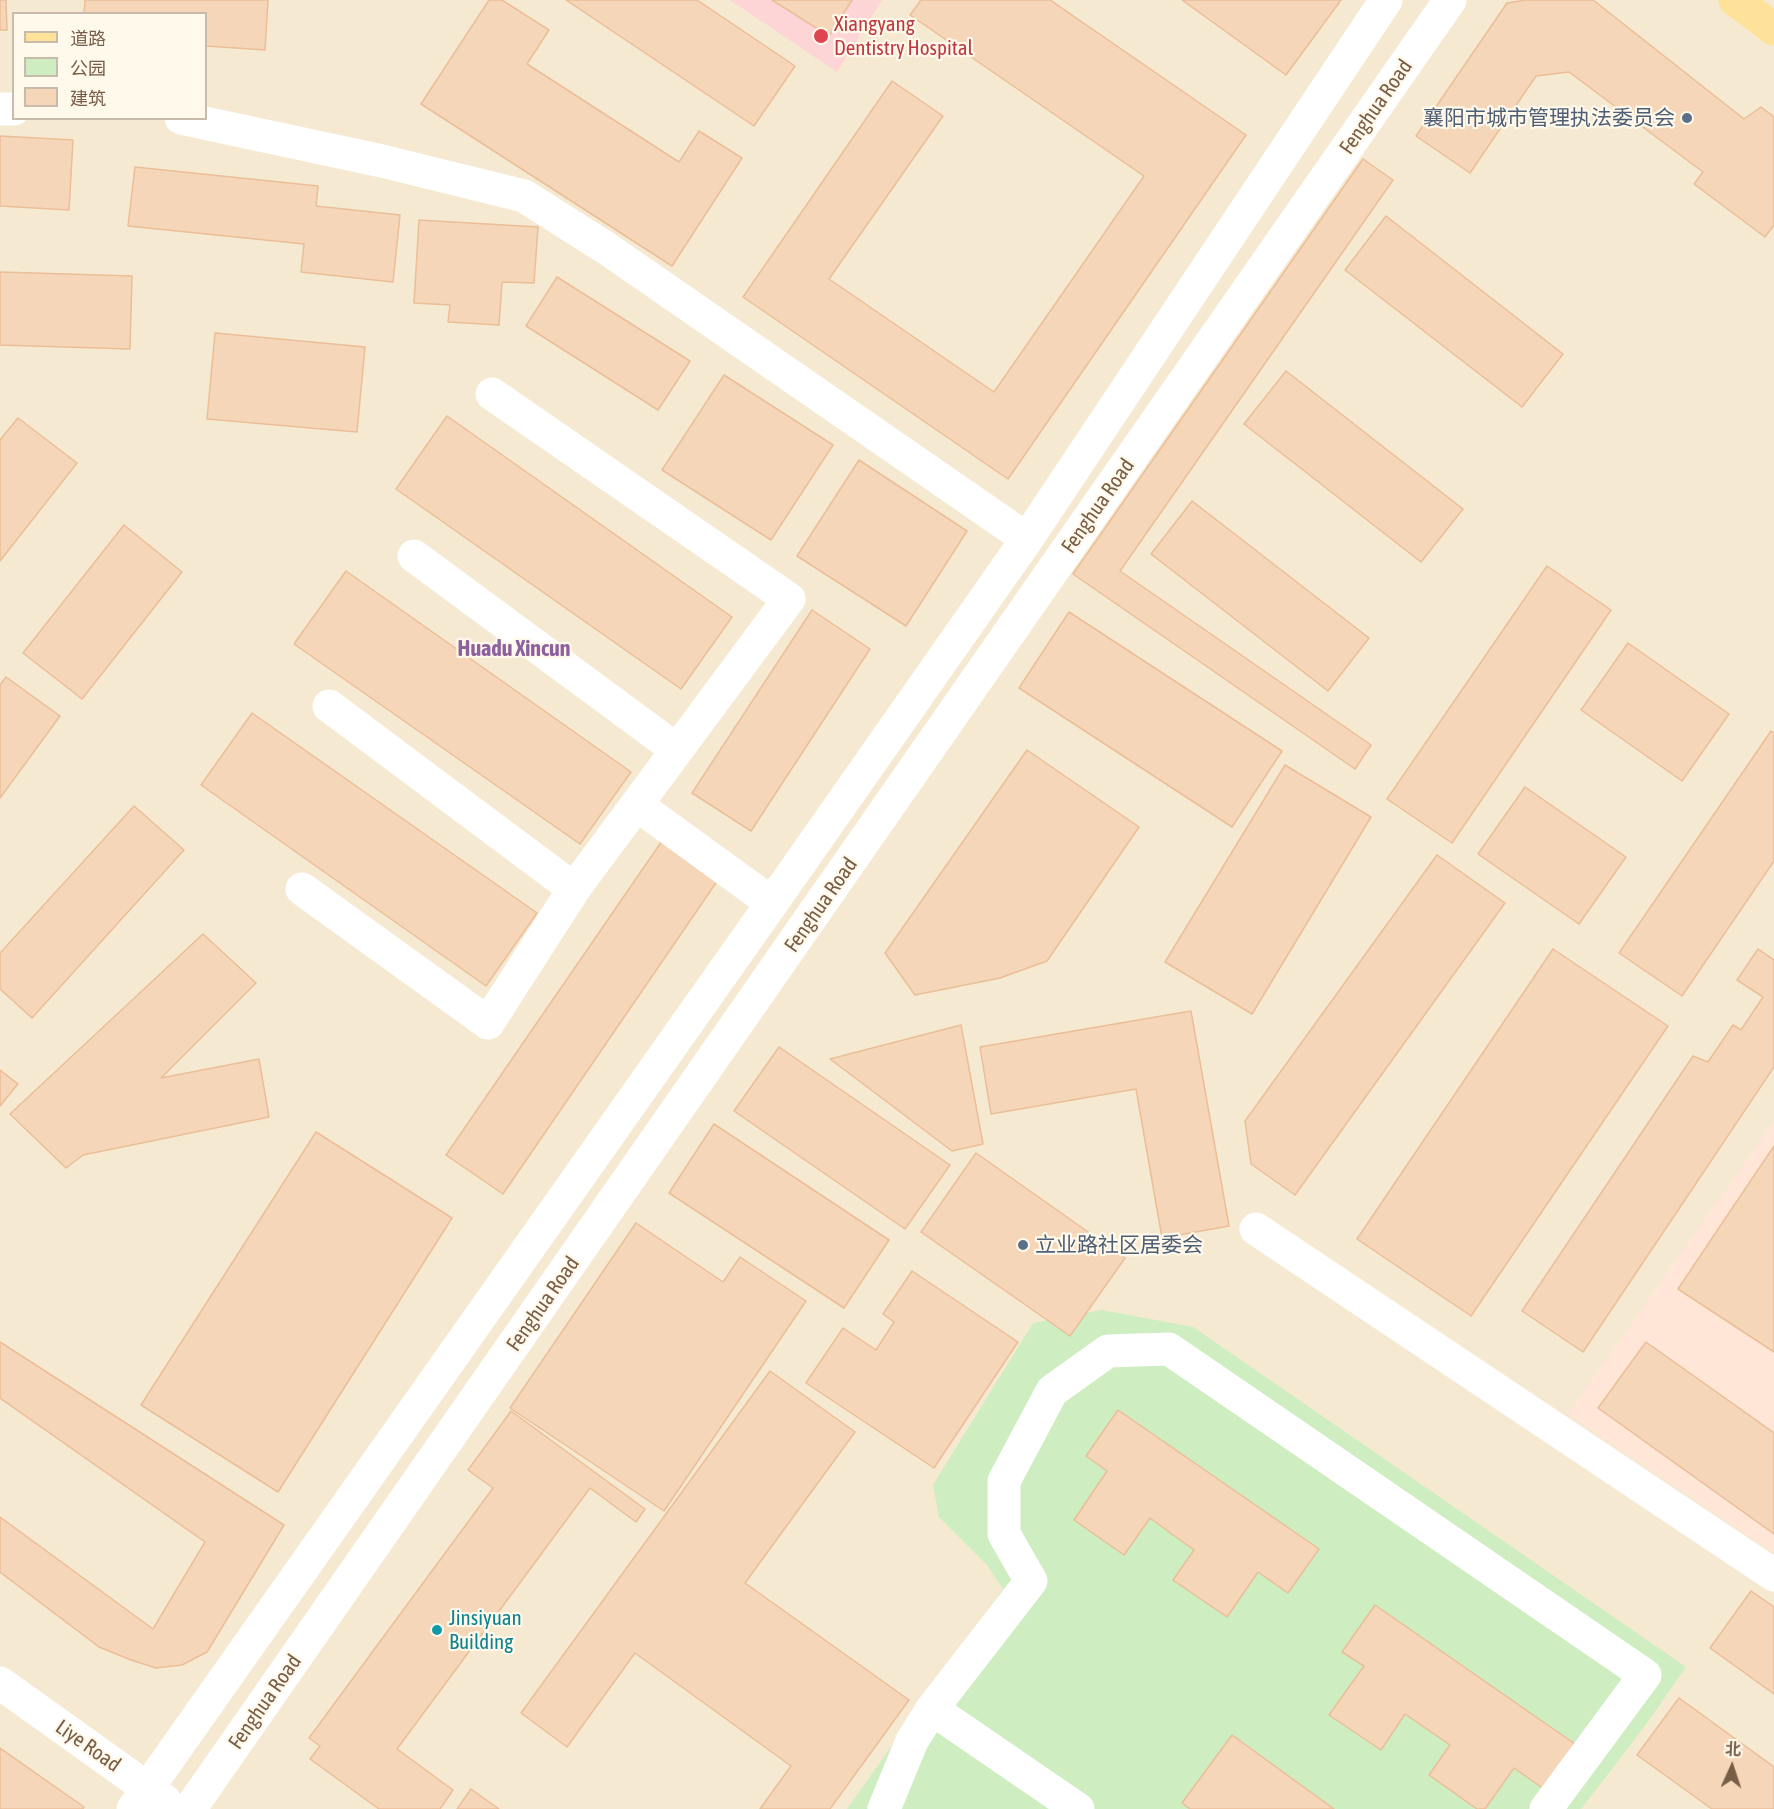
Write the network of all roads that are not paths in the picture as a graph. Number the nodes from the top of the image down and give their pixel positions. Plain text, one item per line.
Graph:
1 (1386, 0) edge
2 (1450, 0) edge
3 (1735, 0) edge
4 (1774, 28) edge
5 (190, 120) edge
6 (492, 394) dead end
7 (1027, 539) junction
8 (414, 556) dead end
9 (329, 706) dead end
10 (677, 750) junction
11 (637, 805) junction
12 (302, 889) dead end
13 (574, 889) junction
14 (772, 903) junction
15 (1256, 1228) dead end
16 (1774, 1575) edge
17 (0, 1683) edge
18 (932, 1709) junction
19 (140, 1799) edge
20 (176, 1809) edge
21 (190, 1809) edge
22 (884, 1809) edge
23 (1078, 1809) edge
24 (1546, 1809) edge

1 - 7 street, Fenghua Road
2 - 21 street, Fenghua Road
3 - 4 main road
5 - 7 street
6 - 10 street
7 - 14 street, Fenghua Road
8 - 10 street
9 - 13 street
10 - 11 street
11 - 13 street
11 - 14 street
12 - 13 street
14 - 19 street, Fenghua Road
15 - 16 street
17 - 19 street, Liye Road
18 - 22 street
18 - 23 street
18 - 24 street
19 - 20 street, Liye Road

